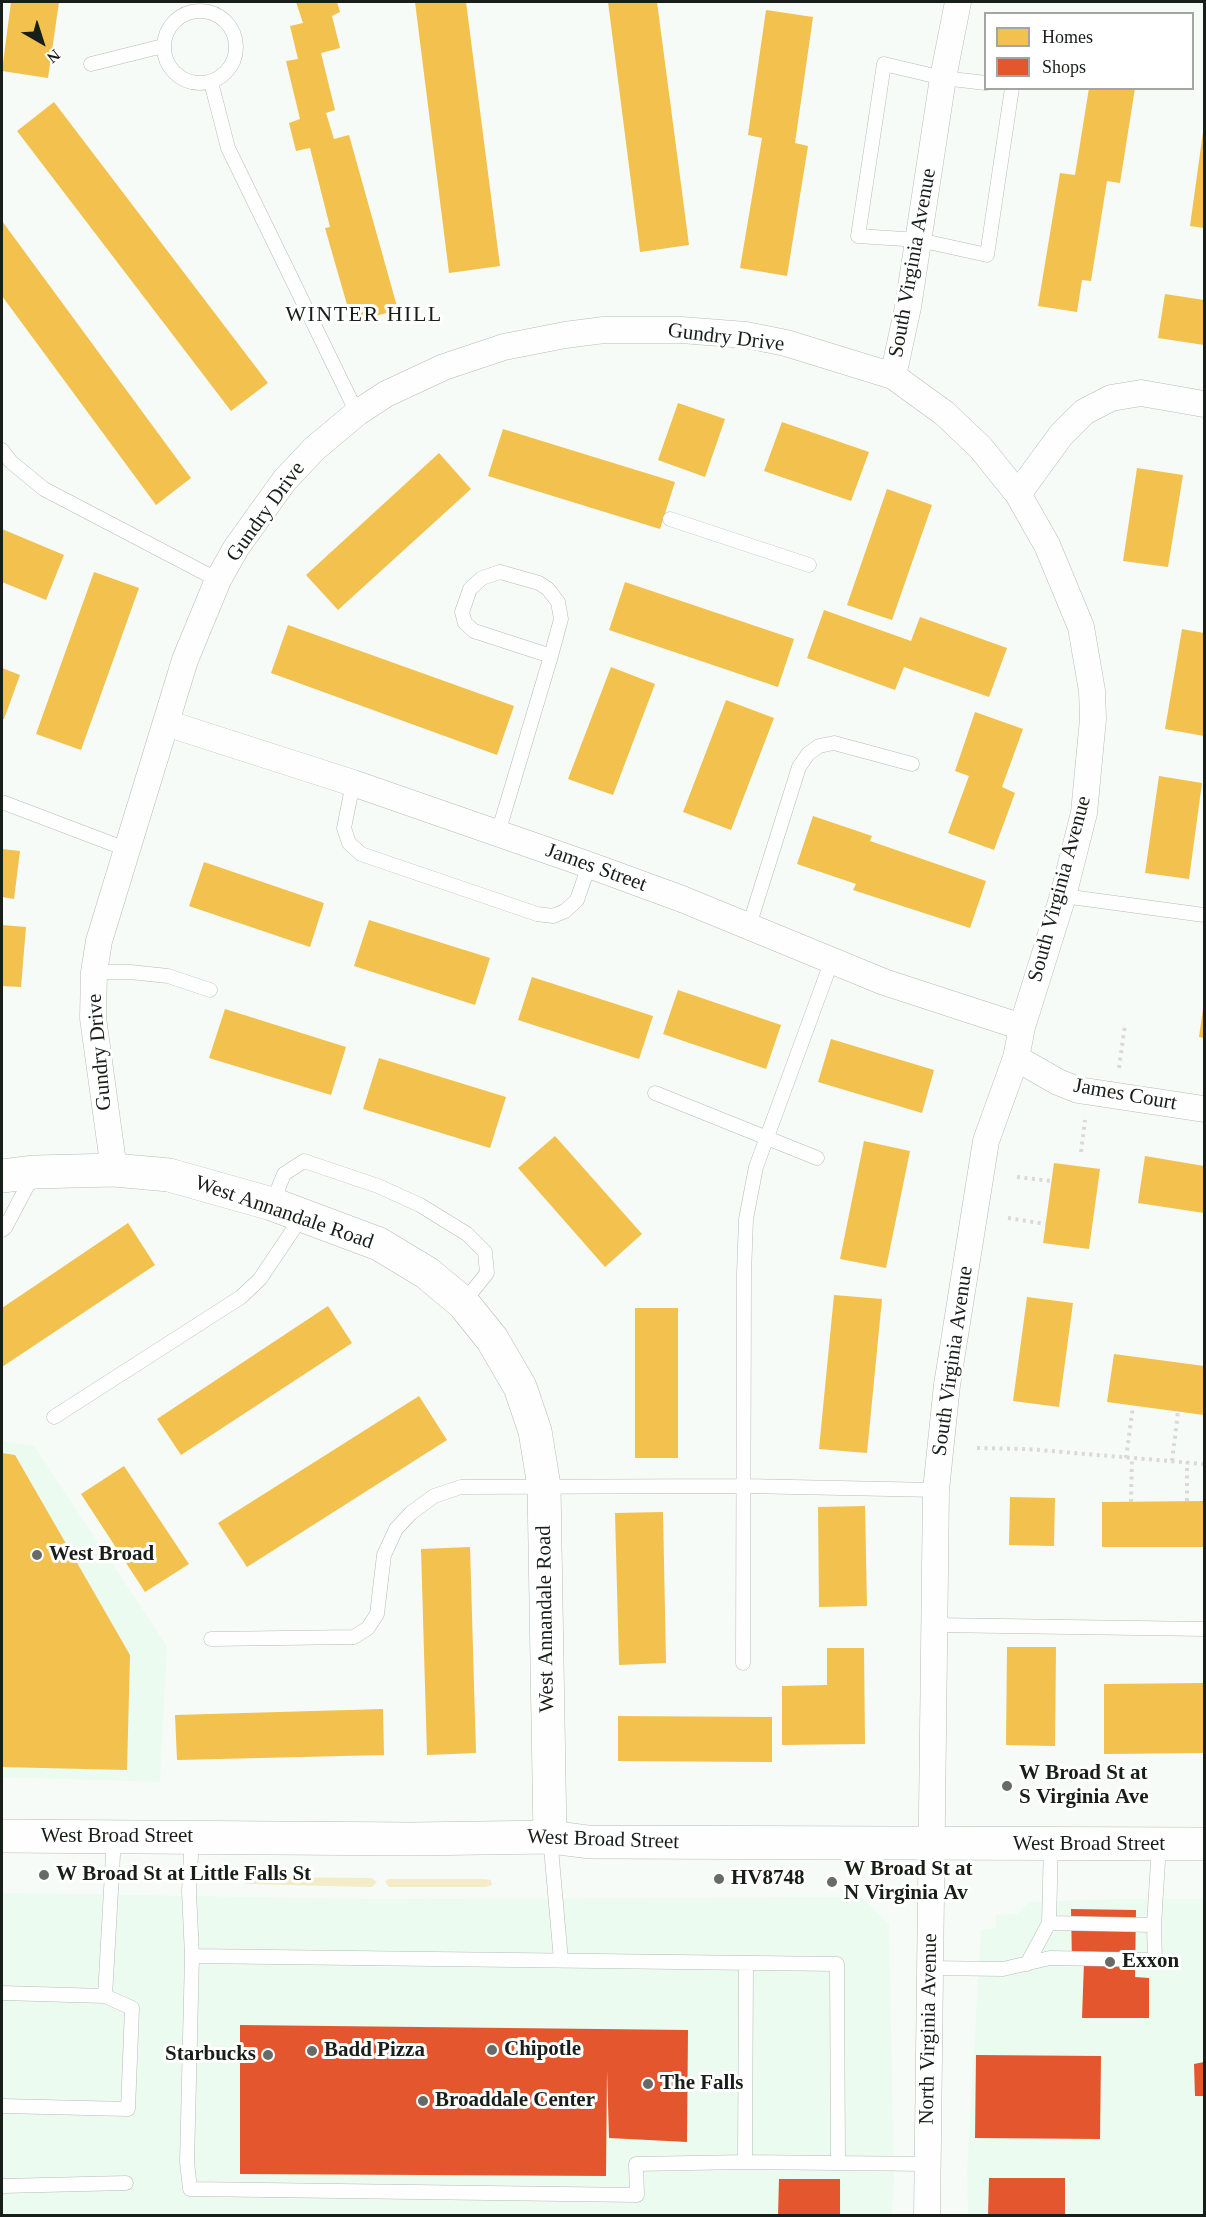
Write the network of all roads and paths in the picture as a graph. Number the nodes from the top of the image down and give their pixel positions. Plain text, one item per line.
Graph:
1 (957, 2) edge
2 (164, 46) junction
3 (91, 64) dead end
4 (943, 78) junction
5 (211, 82) junction
6 (984, 83) edge
7 (1012, 90) edge
8 (919, 240) junction
9 (893, 376) junction
10 (1204, 404) edge
11 (357, 413) junction
12 (2, 450) edge
13 (1018, 494) junction
14 (670, 519) dead end
15 (809, 566) dead end
16 (218, 580) junction
17 (551, 656) junction
18 (166, 723) junction
19 (912, 765) dead end
20 (353, 783) junction
21 (2, 802) edge
22 (498, 833) junction
23 (126, 849) junction
24 (589, 865) junction
25 (1063, 896) junction
26 (1204, 915) edge
27 (749, 926) junction
28 (832, 960) junction
29 (94, 972) junction
30 (210, 990) dead end
31 (1125, 1025) dead end
32 (1022, 1027) junction
33 (1016, 1058) junction
34 (1119, 1068) dead end
35 (655, 1093) dead end
36 (1204, 1109) edge
37 (1085, 1119) dead end
38 (767, 1137) junction
39 (1081, 1152) dead end
40 (817, 1158) dead end
41 (114, 1170) junction
42 (35, 1172) junction
43 (2, 1176) edge
44 (1017, 1176) dead end
45 (1052, 1181) dead end
46 (272, 1204) junction
47 (303, 1215) junction
48 (1008, 1218) dead end
49 (1046, 1224) dead end
50 (2, 1230) edge
51 (463, 1303) junction
52 (1133, 1406) dead end
53 (1178, 1412) dead end
54 (54, 1417) dead end
55 (977, 1448) dead end
56 (1126, 1458) junction
57 (1132, 1458) junction
58 (1172, 1461) junction
59 (1187, 1462) junction
60 (1204, 1464) edge
61 (544, 1486) junction
62 (744, 1486) junction
63 (936, 1490) junction
64 (1131, 1502) dead end
65 (1187, 1502) dead end
66 (935, 1625) junction
67 (1204, 1629) edge
68 (210, 1639) dead end
69 (743, 1663) dead end
70 (2, 1836) edge
71 (114, 1837) junction
72 (192, 1837) junction
73 (550, 1837) junction
74 (931, 1842) junction
75 (1051, 1844) junction
76 (1204, 1844) edge
77 (1159, 1845) junction
78 (1049, 1923) junction
79 (1154, 1925) junction
80 (192, 1956) junction
81 (561, 1960) junction
82 (747, 1963) junction
83 (1027, 1964) junction
84 (930, 1968) junction
85 (2, 1992) edge
86 (105, 1996) junction
87 (2, 2106) edge
88 (745, 2162) junction
89 (838, 2163) junction
90 (927, 2164) junction
91 (126, 2183) dead end
92 (2, 2186) edge
93 (927, 2216) edge

1 - 4 street, South Virginia Avenue
2 - 3 lane
2 - 5 lane
2 - 5 lane
4 - 6 lane
4 - 8 street, South Virginia Avenue
4 - 8 lane
5 - 11 lane
7 - 8 lane
8 - 9 street, South Virginia Avenue
9 - 11 street, Gundry Drive
9 - 13 street, South Virginia Avenue
10 - 13 street
11 - 16 street, Gundry Drive
12 - 16 lane
13 - 25 street, South Virginia Avenue
14 - 15 lane
16 - 18 street, Gundry Drive
17 - 17 lane
17 - 22 lane
18 - 20 street, James Street
18 - 23 street, Gundry Drive
19 - 27 lane
20 - 22 street, James Street
20 - 24 lane
21 - 23 lane
22 - 24 street, James Street
23 - 29 street, Gundry Drive
24 - 27 street, James Street
25 - 26 lane
25 - 32 street, South Virginia Avenue
27 - 28 street, James Street
28 - 32 street, James Street
28 - 38 lane
29 - 30 lane
29 - 41 street, Gundry Drive
31 - 34 path
32 - 33 street, South Virginia Avenue
33 - 36 street, James Court
33 - 63 street, South Virginia Avenue
35 - 38 lane
37 - 39 path
38 - 40 lane
38 - 62 lane
41 - 42 main road, West Annandale Road
41 - 46 main road, West Annandale Road
42 - 43 main road, West Annandale Road
42 - 50 lane
44 - 45 path
46 - 47 main road, West Annandale Road
46 - 51 lane
47 - 51 main road, West Annandale Road
47 - 54 lane
48 - 49 path
51 - 61 main road, West Annandale Road
52 - 56 path
53 - 58 path
55 - 56 path
56 - 57 path
57 - 58 path
57 - 64 path
58 - 59 path
59 - 60 path
59 - 65 path
61 - 62 lane
61 - 68 lane
61 - 73 main road, West Annandale Road
62 - 63 lane
62 - 69 lane
63 - 66 street, South Virginia Avenue
66 - 67 lane
66 - 74 street, South Virginia Avenue
70 - 71 main road, West Broad Street
71 - 72 main road, West Broad Street
71 - 86 lane
72 - 73 main road, West Broad Street
72 - 80 lane
73 - 74 main road, West Broad Street
73 - 81 lane
74 - 75 main road, West Broad Street
74 - 84 street, North Virginia Avenue
75 - 77 main road, West Broad Street
75 - 78 lane
76 - 77 main road, West Broad Street
77 - 79 lane
78 - 79 lane
78 - 83 lane
79 - 83 lane
80 - 81 lane
80 - 88 lane
81 - 82 lane
82 - 88 lane
82 - 89 lane
83 - 84 lane
84 - 90 street, North Virginia Avenue
85 - 86 lane
86 - 87 lane
88 - 89 lane
89 - 90 lane
90 - 93 street, North Virginia Avenue
91 - 92 lane

